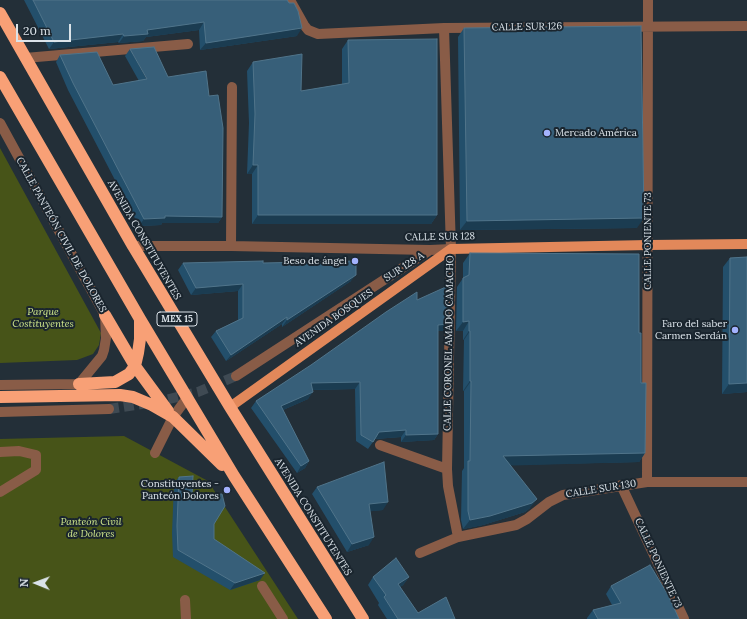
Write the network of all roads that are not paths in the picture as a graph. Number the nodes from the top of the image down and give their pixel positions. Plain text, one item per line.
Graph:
1 (290, 0) edge
2 (648, 0) edge
3 (0, 13) edge
4 (648, 26) junction
5 (747, 26) edge
6 (444, 28) junction
7 (188, 44) dead end
8 (25, 58) junction
9 (0, 77) edge
10 (232, 87) dead end
11 (0, 123) edge
12 (747, 244) edge
13 (648, 245) junction
14 (133, 246) junction
15 (231, 246) junction
16 (451, 249) junction
17 (430, 250) junction
18 (105, 315) junction
19 (140, 320) junction
20 (135, 366) junction
21 (236, 376) tunnel mouth
22 (79, 384) junction
23 (0, 385) edge
24 (0, 397) edge
25 (188, 398) junction
26 (230, 407) junction
27 (109, 409) tunnel mouth
28 (0, 412) edge
29 (173, 417) junction
30 (380, 445) edge
31 (0, 452) edge
32 (155, 453) dead end
33 (447, 470) junction
34 (234, 476) junction
35 (647, 482) junction
36 (747, 482) edge
37 (621, 485) junction
38 (0, 492) edge
39 (458, 537) junction
40 (420, 553) dead end
41 (262, 586) edge
42 (185, 600) dead end
43 (186, 619) edge
44 (283, 619) edge
45 (326, 619) edge
46 (363, 619) edge
47 (684, 619) edge

1 - 6 street, CALLE SUR 126
2 - 4 street, CALLE PONIENTE 73
3 - 8 highway, AVENIDA CONSTITUYENTES / MEX 15
4 - 5 street, CALLE SUR 126
4 - 6 street, CALLE SUR 126
4 - 13 street, CALLE PONIENTE 73
6 - 16 street, CALLE CORONEL AMADO CAMACHO
7 - 8 street
8 - 14 highway, AVENIDA CONSTITUYENTES / MEX 15
9 - 19 highway, MEX 15
10 - 15 street
11 - 18 street, CALLE PANTEÓN CIVIL DE DOLORES
12 - 13 main road, CALLE SUR 128
13 - 16 main road, CALLE SUR 128
13 - 35 street, CALLE PONIENTE 73
14 - 15 street, CALLE SUR 128
14 - 26 highway, AVENIDA CONSTITUYENTES / MEX 15
15 - 17 street, CALLE SUR 128
16 - 17 street, CALLE SUR 128
16 - 26 main road, AVENIDA BOSQUES
16 - 33 street, CALLE CORONEL AMADO CAMACHO
17 - 21 street, SUR 128 A
18 - 20 highway
18 - 22 street, CALLE PANTEÓN CIVIL DE DOLORES
19 - 20 highway
19 - 25 highway, MEX 15
20 - 22 highway
20 - 29 highway
22 - 23 street
24 - 29 highway
25 - 29 street
25 - 34 highway, MEX 15
26 - 46 highway, AVENIDA CONSTITUYENTES / MEX 15
27 - 28 street
29 - 32 street
29 - 34 highway
30 - 33 street
31 - 38 street
33 - 39 street, CALLE CORONEL AMADO CAMACHO
34 - 45 highway, MEX 15
35 - 36 street, CALLE SUR 130
35 - 37 street, CALLE SUR 130
37 - 39 street, CALLE SUR 130
37 - 47 street, CALLE PONIENTE 73
39 - 40 street, CALLE SUR 130
41 - 44 street
42 - 43 street

